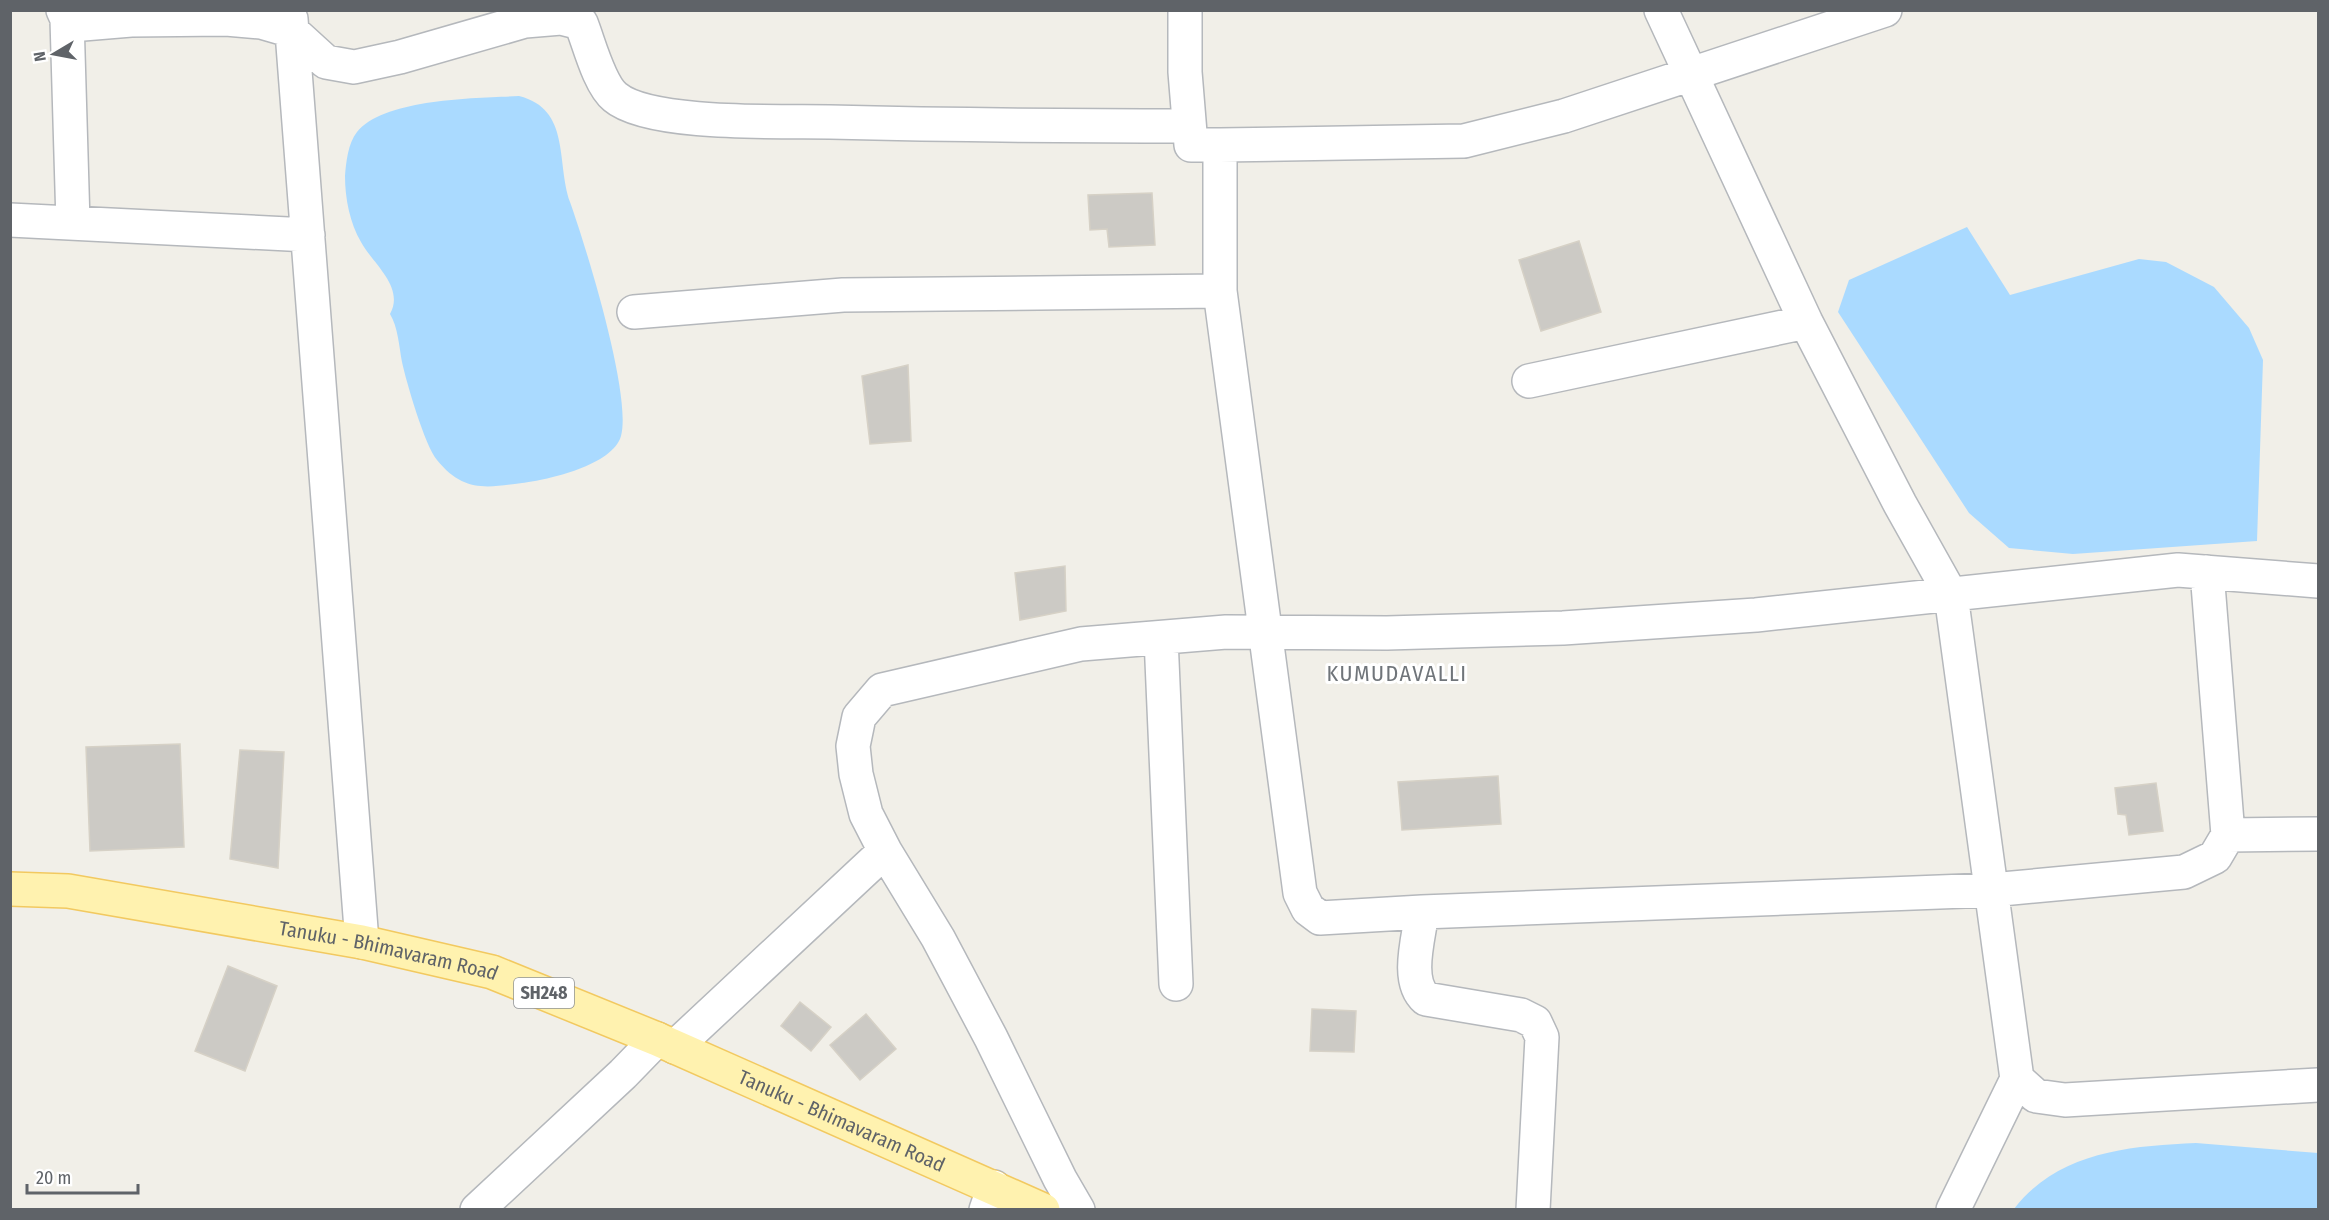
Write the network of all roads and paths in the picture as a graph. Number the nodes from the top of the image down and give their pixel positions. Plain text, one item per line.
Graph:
1 (1185, 10) edge
2 (1661, 10) edge
3 (1885, 10) edge
4 (546, 14) edge
5 (65, 15) edge
6 (291, 21) edge
7 (1690, 74) junction
8 (1189, 126) junction
9 (1220, 145) junction
10 (10, 220) edge
11 (73, 223) junction
12 (308, 235) junction
13 (1220, 291) junction
14 (634, 312) dead end
15 (1806, 322) junction
16 (1529, 381) dead end
17 (2207, 572) junction
18 (2319, 581) edge
19 (1951, 595) junction
20 (1264, 633) junction
21 (1161, 638) junction
22 (2319, 834) edge
23 (2228, 835) junction
24 (885, 851) junction
25 (10, 889) edge
26 (1991, 890) junction
27 (1422, 912) junction
28 (362, 942) junction
29 (1176, 984) dead end
30 (666, 1043) junction
31 (2017, 1079) junction
32 (2319, 1085) edge
33 (990, 1198) edge
34 (477, 1209) edge
35 (1043, 1209) edge
36 (1078, 1209) edge
37 (1533, 1209) edge
38 (1953, 1209) edge

1 - 8 street
2 - 7 street
3 - 7 street
4 - 6 street
4 - 8 street
5 - 6 street
5 - 11 street
6 - 12 street
7 - 9 street
7 - 15 street
8 - 9 street
9 - 13 street
10 - 11 street
11 - 12 street
12 - 28 street
13 - 14 street
13 - 20 street
15 - 16 street
15 - 19 street
17 - 18 street
17 - 19 street
17 - 23 street
19 - 20 street
19 - 26 street
20 - 21 street
20 - 27 street
21 - 24 street
21 - 29 street
22 - 23 street
23 - 26 street
24 - 30 street
24 - 36 street
25 - 28 main road, Tanuku - Bhimavaram Road / SH248
26 - 27 street
26 - 31 street
27 - 37 street
28 - 30 main road, Tanuku - Bhimavaram Road / SH248
30 - 33 main road, Tanuku - Bhimavaram Road / SH248
30 - 34 street
31 - 32 street
31 - 38 street
33 - 35 main road, Tanuku - Bhimavaram Road / SH248

